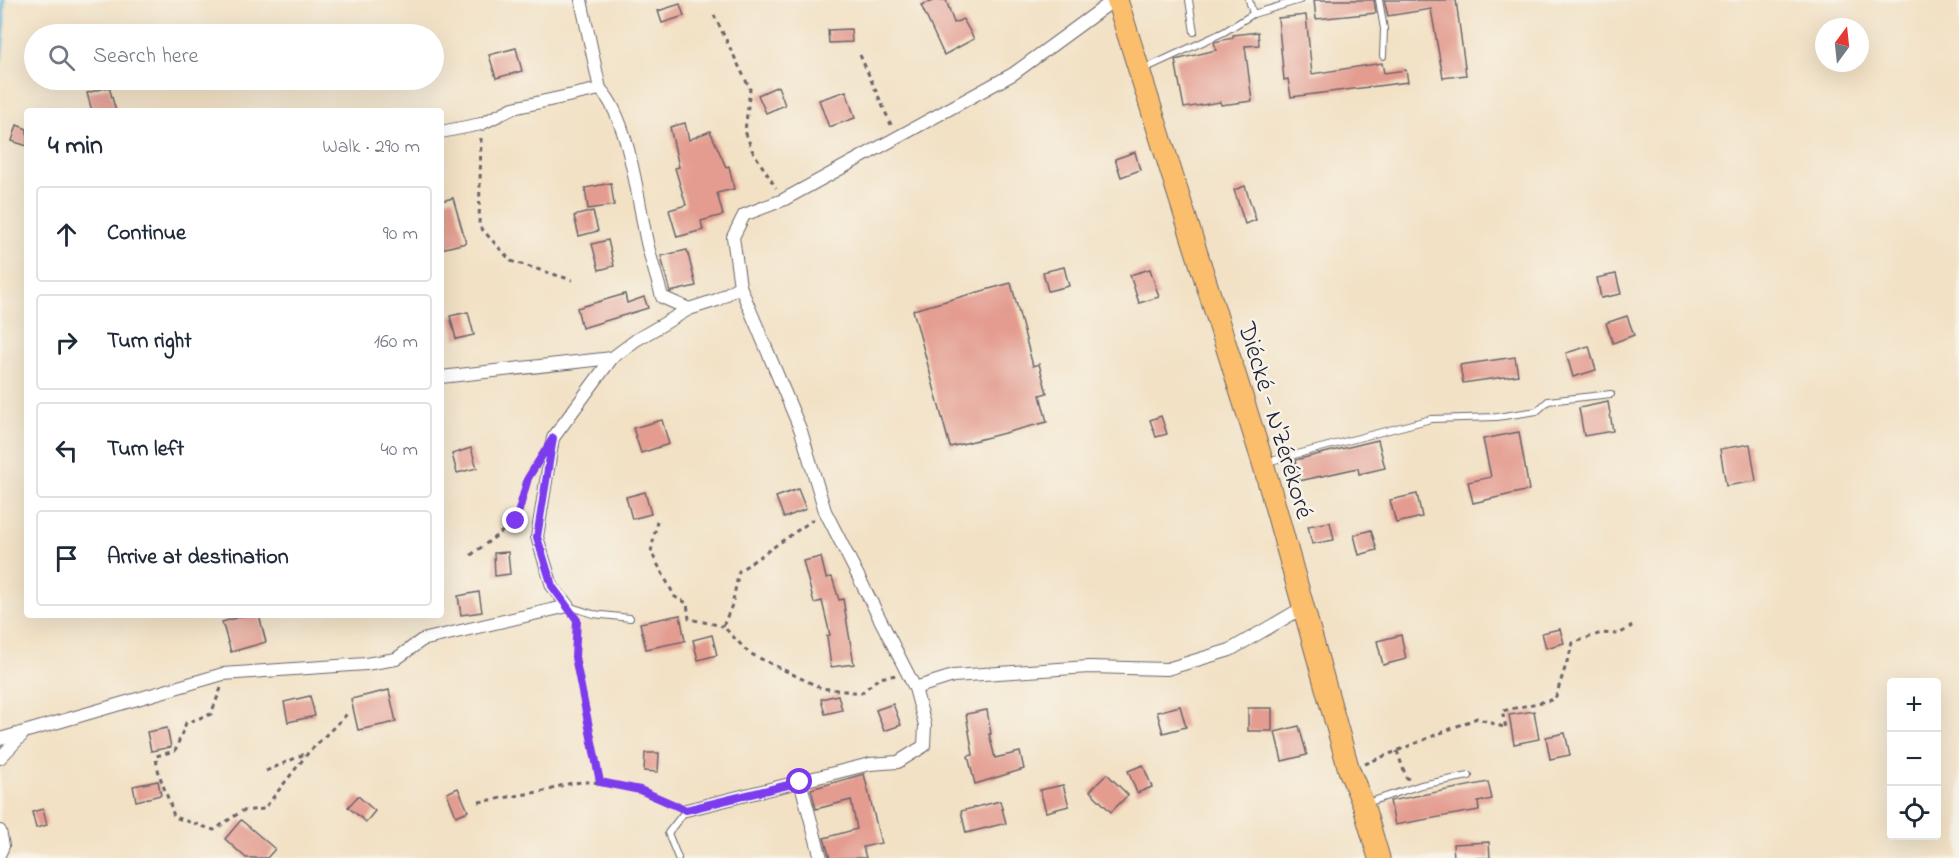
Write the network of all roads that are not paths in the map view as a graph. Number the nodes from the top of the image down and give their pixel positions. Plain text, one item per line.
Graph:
1 (581, 0) edge
2 (1116, 0) edge
3 (1189, 0) edge
4 (1249, 0) edge
5 (1300, 0) edge
6 (1379, 0) edge
7 (1253, 14) junction
8 (1194, 32) dead end
9 (1383, 56) dead end
10 (1140, 70) junction
11 (600, 89) junction
12 (444, 131) edge
13 (740, 286) junction
14 (689, 309) junction
15 (612, 358) junction
16 (444, 377) edge
17 (1611, 394) dead end
18 (1263, 463) junction
19 (568, 606) junction
20 (1304, 607) junction
21 (630, 618) dead end
22 (915, 688) junction
23 (22, 734) junction
24 (0, 739) edge
25 (0, 758) edge
26 (1468, 776) dead end
27 (800, 782) junction
28 (1363, 804) junction
29 (686, 810) joint
30 (0, 831) edge
31 (0, 853) edge
32 (678, 858) edge
33 (821, 858) edge
34 (1379, 858) edge

1 - 11 street
2 - 10 highway, Diécké - N'Zérékoré
2 - 13 street
3 - 8 lane
4 - 7 lane
5 - 7 lane
6 - 9 lane
7 - 10 lane
10 - 18 highway, Diécké - N'Zérékoré
11 - 12 street
11 - 14 street
13 - 14 street
13 - 22 street
14 - 15 street
15 - 16 street
15 - 19 street
17 - 18 lane
18 - 20 highway, Diécké - N'Zérékoré
19 - 21 lane
19 - 23 street
20 - 22 street
20 - 28 highway, Diécké - N'Zérékoré
22 - 27 street
23 - 24 street
23 - 25 street
26 - 28 lane
27 - 29 street
27 - 33 street
28 - 34 highway, Diécké - N'Zérékoré
29 - 32 lane
30 - 31 street

